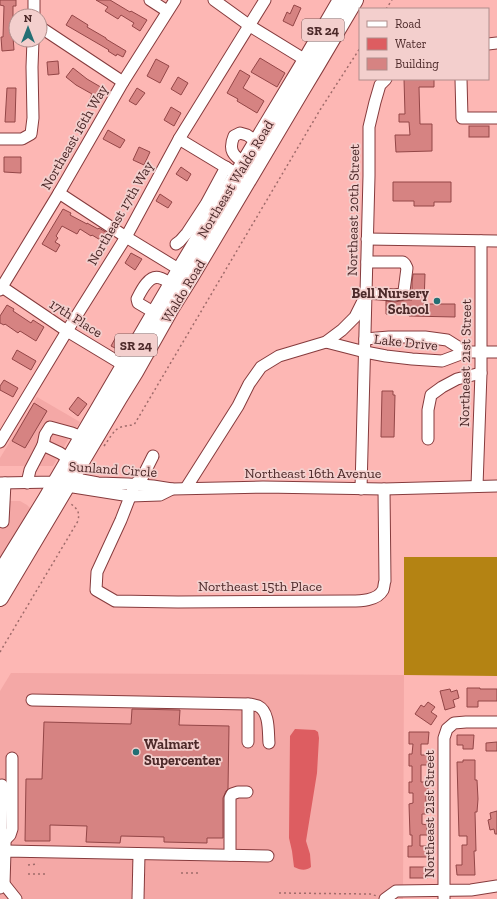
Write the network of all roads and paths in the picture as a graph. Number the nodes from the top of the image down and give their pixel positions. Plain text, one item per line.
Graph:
1 (150, 0) edge
2 (175, 0) edge
3 (214, 0) edge
4 (265, 0) edge
5 (341, 0) edge
6 (355, 0) edge
7 (167, 11) junction
8 (250, 26) junction
9 (48, 32) edge
10 (33, 48) edge
11 (359, 50) edge
12 (311, 63) junction
13 (385, 80) edge
14 (462, 80) edge
15 (123, 82) junction
16 (497, 118) edge
17 (0, 139) edge
18 (179, 139) junction
19 (257, 142) junction
20 (239, 172) junction
21 (59, 193) junction
22 (126, 237) junction
23 (368, 239) junction
24 (481, 241) junction
25 (497, 241) edge
26 (176, 244) dead end
27 (366, 262) junction
28 (186, 273) junction
29 (172, 284) junction
30 (1, 289) edge
31 (366, 294) junction
32 (155, 313) junction
33 (67, 331) junction
34 (365, 339) junction
35 (326, 342) junction
36 (365, 352) junction
37 (466, 352) junction
38 (481, 352) junction
39 (497, 352) edge
40 (130, 369) junction
41 (481, 373) junction
42 (82, 437) junction
43 (428, 439) dead end
44 (0, 442) edge
45 (43, 445) junction
46 (104, 447) dead end
47 (153, 456) dead end
48 (69, 459) junction
49 (64, 482) junction
50 (2, 483) edge
51 (27, 483) junction
52 (135, 484) junction
53 (477, 486) junction
54 (497, 486) edge
55 (172, 488) junction
56 (186, 488) junction
57 (362, 488) junction
58 (384, 489) junction
59 (130, 496) junction
60 (68, 502) dead end
61 (3, 522) dead end
62 (1, 570) edge
63 (0, 598) edge
64 (0, 652) edge
65 (32, 700) dead end
66 (248, 704) junction
67 (497, 722) edge
68 (248, 742) dead end
69 (269, 743) dead end
70 (12, 758) dead end
71 (2, 785) dead end
72 (247, 792) dead end
73 (5, 846) junction
74 (139, 854) junction
75 (230, 855) junction
76 (268, 856) dead end
77 (28, 864) dead end
78 (38, 864) dead end
79 (181, 873) dead end
80 (202, 873) dead end
81 (28, 874) dead end
82 (48, 874) dead end
83 (2, 886) edge
84 (497, 886) edge
85 (279, 893) dead end
86 (444, 895) edge
87 (381, 898) edge
88 (16, 899) edge
89 (138, 899) edge

1 - 7 street
2 - 7 street, Northeast 16th Way
3 - 8 street
4 - 8 street, Northeast 17th Way
5 - 12 highway, Northeast Waldo Road / SR 24
6 - 12 highway, Northeast Waldo Road / SR 24
7 - 15 street, Northeast 16th Way
8 - 12 street
8 - 18 street, Northeast 17th Way
9 - 15 street
10 - 17 street
11 - 46 path
12 - 19 highway, Northeast Waldo Road / SR 24
12 - 20 highway, Waldo Road / SR 24
13 - 23 street, Northeast 20th Street
14 - 16 street
15 - 21 street, Northeast 16th Way
18 - 20 street
18 - 22 street, Northeast 17th Way
19 - 20 highway, Northeast Waldo Road / SR 24
19 - 20 street
20 - 26 street
20 - 28 highway, Waldo Road / SR 24
21 - 22 street
21 - 30 street, Northeast 16th Way
22 - 28 street
22 - 33 street, Northeast 17th Way
23 - 24 street
23 - 27 street, Northeast 20th Street
24 - 25 street
24 - 38 street, Northeast 21st Street
27 - 31 street, Northeast 20th Street
27 - 31 street
28 - 29 highway, SR 24
28 - 40 highway, Waldo Road / SR 24
29 - 32 highway, SR 24
29 - 32 street
30 - 33 street, 17th Place
31 - 34 street, Northeast 20th Street
31 - 35 street
32 - 40 highway, SR 24
33 - 40 street, 17th Place
33 - 44 street, Northeast 17th Way
34 - 36 street, Northeast 20th Street
34 - 37 street
35 - 36 street, Lake Drive
35 - 56 street
36 - 37 street, Lake Drive
36 - 57 street, Northeast 20th Street
37 - 38 street
38 - 39 street
38 - 41 street, Northeast 21st Street
40 - 42 highway, Waldo Road / SR 24
40 - 49 highway, Waldo Road / SR 24
41 - 43 street
41 - 53 street, Northeast 21st Street
42 - 45 street
42 - 48 highway, Waldo Road / SR 24
45 - 48 street
45 - 51 street
47 - 52 street
48 - 49 highway, Waldo Road / SR 24
49 - 51 street
49 - 52 street, Sunland Circle
49 - 59 street, Sunland Circle
49 - 62 highway, Waldo Road / SR 24
49 - 63 highway, Waldo Road / SR 24
50 - 51 street
50 - 61 street
52 - 55 street, Sunland Circle
52 - 59 street
53 - 54 street, Northeast 16th Avenue
53 - 58 street, Northeast 16th Avenue
55 - 56 street, Northeast 16th Avenue
55 - 59 street, Northeast 16th Avenue
56 - 57 street, Northeast 16th Avenue
57 - 58 street, Northeast 16th Avenue
58 - 59 street, Northeast 15th Place
60 - 64 path
65 - 66 street
66 - 68 street
66 - 69 street
67 - 86 street, Northeast 21st Street
70 - 73 street
71 - 73 street
72 - 75 street
73 - 74 street
73 - 83 street
74 - 75 street
74 - 89 street
75 - 76 street
77 - 78 path
79 - 80 path
81 - 82 path
83 - 88 street
84 - 86 street
85 - 87 path
86 - 87 street

